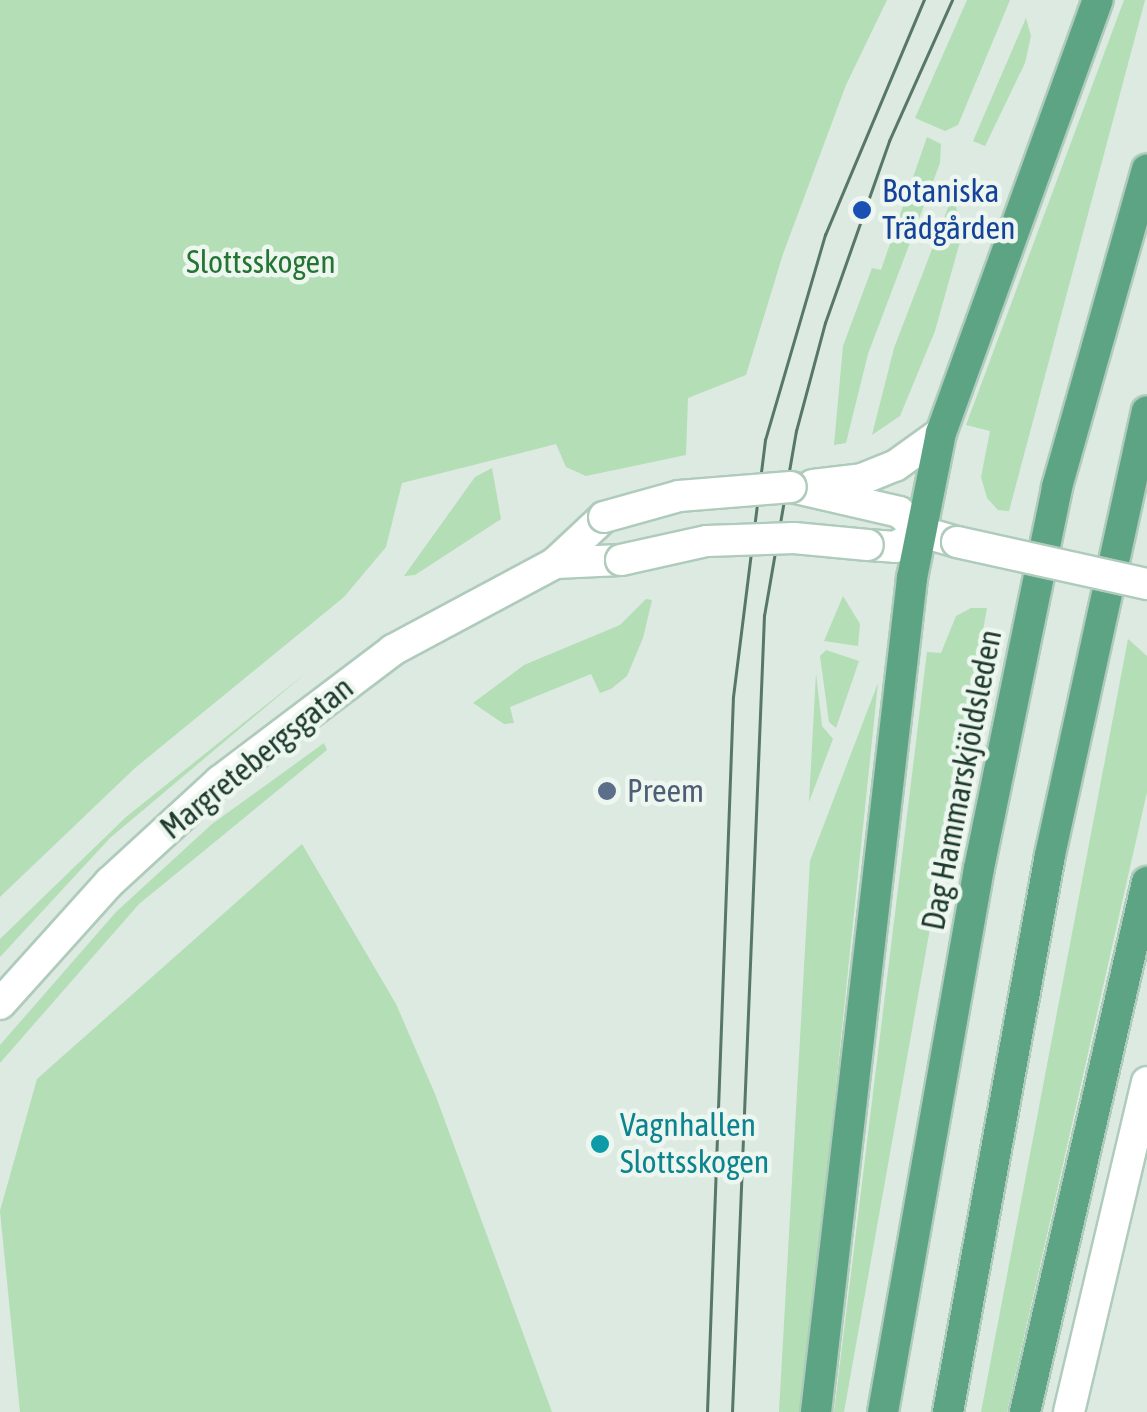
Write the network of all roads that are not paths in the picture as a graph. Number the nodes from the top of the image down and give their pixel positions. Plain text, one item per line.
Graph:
1 (1098, 0) edge
2 (1147, 169) edge
3 (1147, 410) edge
4 (941, 433) junction
5 (863, 492) junction
6 (922, 532) junction
7 (555, 563) junction
8 (1147, 584) edge
9 (1147, 882) edge
10 (0, 1004) edge
11 (1147, 1082) edge
12 (816, 1412) edge
13 (883, 1412) edge
14 (948, 1412) edge
15 (1025, 1412) edge
16 (1069, 1412) edge

1 - 4 main road
2 - 13 main road, Dag Hammarskjöldsleden
3 - 14 main road
4 - 5 main road
4 - 6 main road
5 - 6 main road
5 - 7 main road, Margretebergsgatan, bridge
6 - 7 main road, Margretebergsgatan, bridge
6 - 8 main road, bridge
6 - 12 main road
7 - 10 main road, Margretebergsgatan
9 - 15 main road
11 - 16 main road

